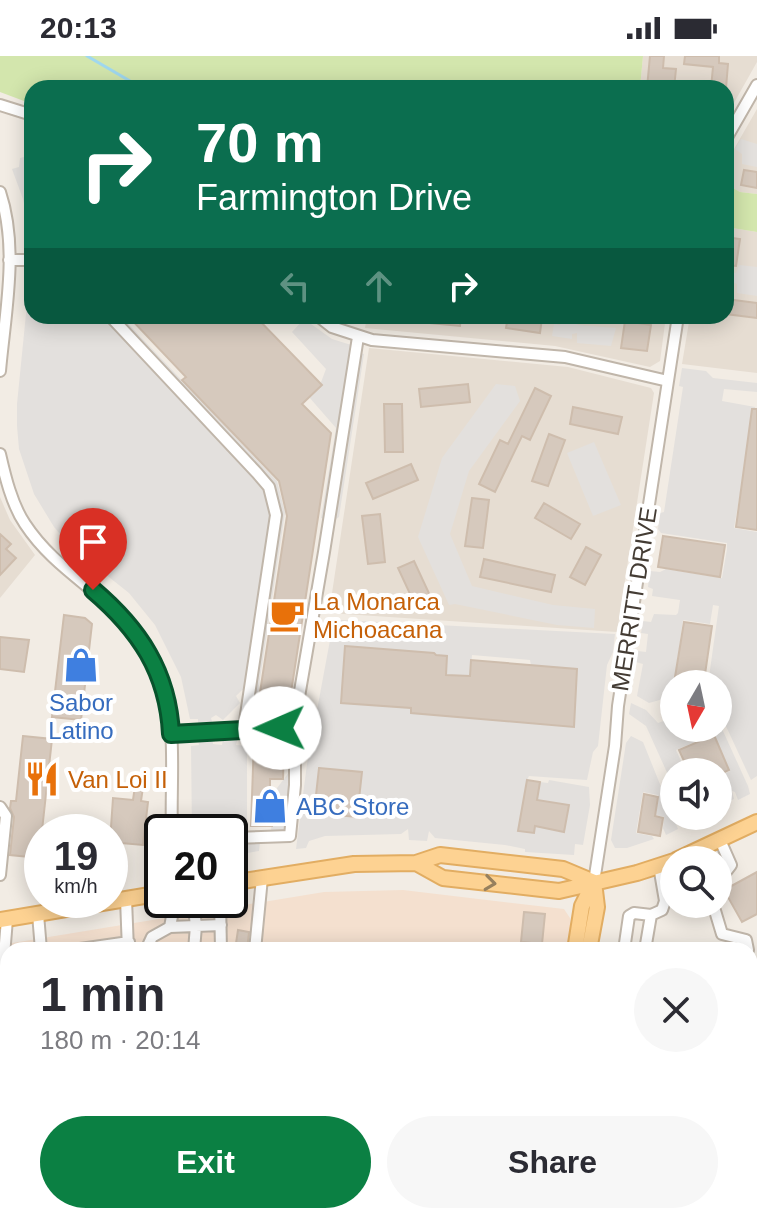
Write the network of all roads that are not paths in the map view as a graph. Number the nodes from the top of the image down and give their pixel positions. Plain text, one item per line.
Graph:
1 (757, 85) edge
2 (0, 105) edge
3 (24, 112) edge
4 (734, 125) edge
5 (0, 192) edge
6 (9, 260) junction
7 (24, 260) edge
8 (117, 324) edge
9 (328, 324) edge
10 (677, 324) edge
11 (358, 337) junction
12 (0, 371) edge
13 (668, 381) junction
14 (0, 458) edge
15 (244, 728) junction
16 (280, 728) junction
17 (171, 734) junction
18 (0, 807) edge
19 (172, 814) edge
20 (757, 822) edge
21 (248, 837) edge
22 (720, 840) junction
23 (706, 846) edge
24 (723, 846) edge
25 (416, 863) junction
26 (659, 866) joint
27 (0, 875) edge
28 (262, 878) junction
29 (248, 880) edge
30 (594, 882) junction
31 (651, 915) junction
32 (24, 916) edge
33 (38, 918) edge
34 (127, 918) edge
35 (172, 918) edge
36 (195, 918) edge
37 (717, 918) edge
38 (4, 920) edge
39 (221, 920) joint
40 (196, 922) junction
41 (170, 927) junction
42 (638, 930) junction
43 (3, 942) edge
44 (40, 942) edge
45 (128, 942) edge
46 (150, 942) edge
47 (195, 942) edge
48 (221, 942) edge
49 (256, 942) edge
50 (576, 942) edge
51 (590, 942) edge
52 (636, 942) edge
53 (636, 942) edge
54 (746, 942) edge

1 - 4 street
2 - 3 street
5 - 6 street
6 - 7 street
6 - 12 street
8 - 15 street
9 - 11 street
10 - 13 street, MERRITT DRIVE
11 - 13 street
11 - 16 street
13 - 30 street, MERRITT DRIVE
14 - 17 street
15 - 16 street
15 - 17 street
16 - 21 street
17 - 19 street
18 - 27 street
20 - 22 main road
22 - 23 main road
22 - 24 street
25 - 28 main road
25 - 30 main road
25 -> 30 main road
26 - 30 main road
26 - 31 street
28 - 29 main road
28 - 49 street
30 - 50 main road, MERRITT DRIVE
30 - 51 main road, MERRITT DRIVE
31 - 42 street
31 - 42 street
32 - 38 main road
33 - 44 street
34 - 45 street
35 - 41 street
36 - 40 street
37 - 54 street
38 - 43 street
39 - 40 street
39 - 48 street
40 - 41 street
40 - 47 street
41 - 46 street
42 - 52 street
42 - 53 street

